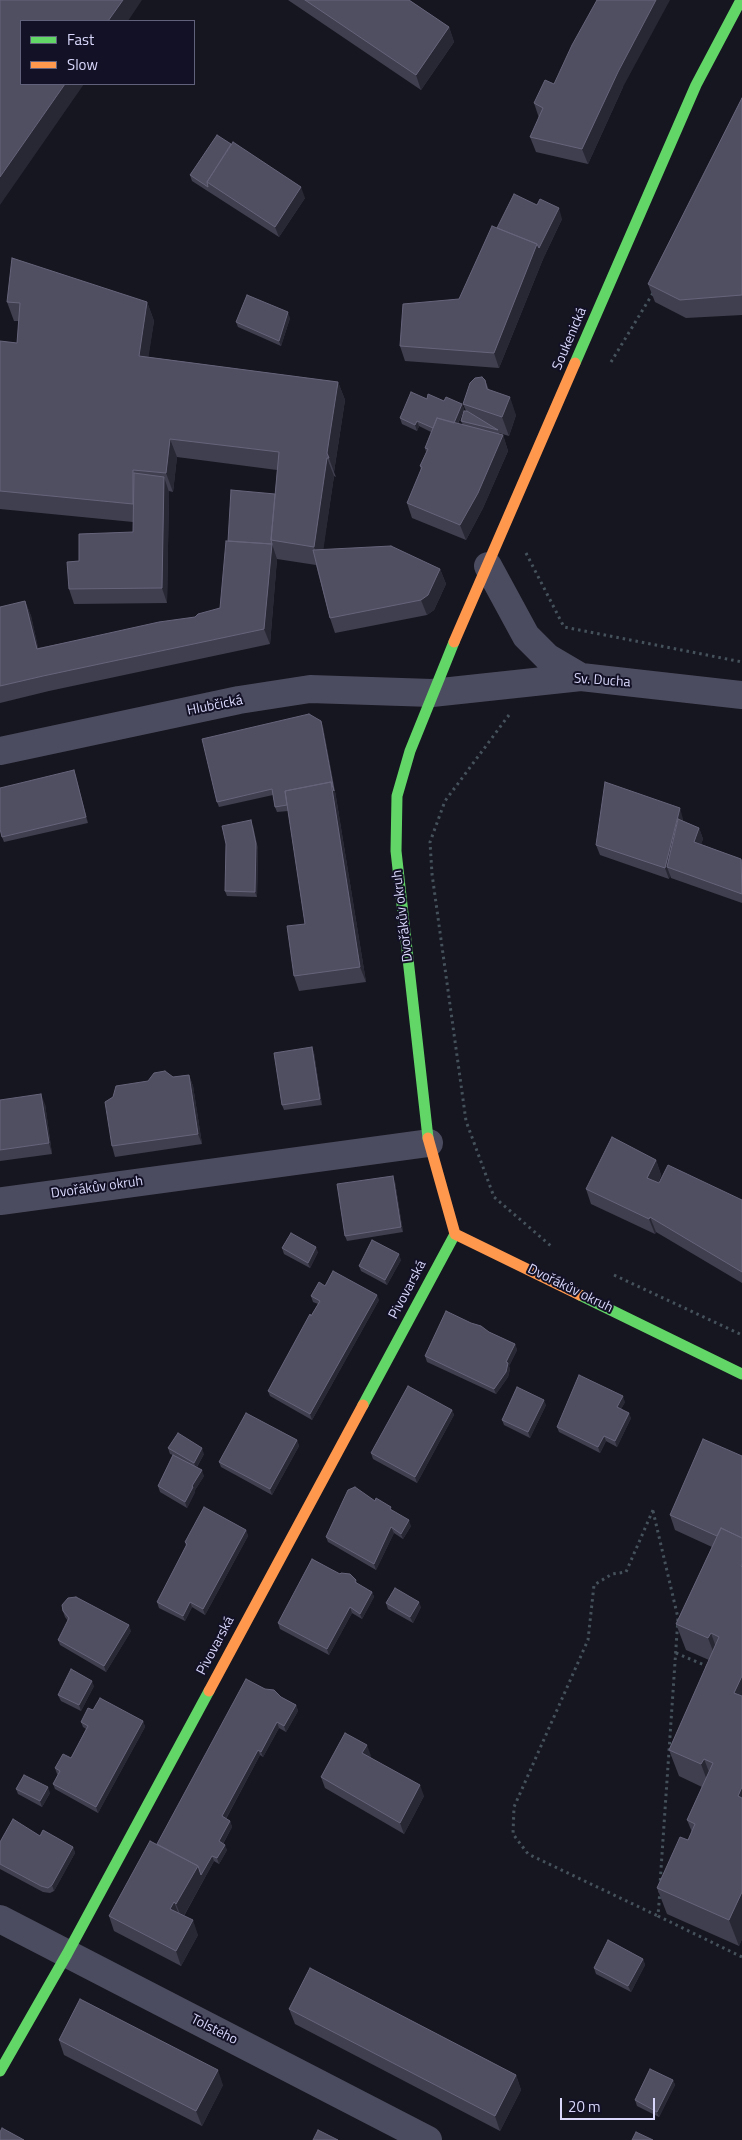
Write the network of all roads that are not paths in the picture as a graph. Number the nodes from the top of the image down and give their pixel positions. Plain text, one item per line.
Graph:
1 (741, 0) edge
2 (488, 566) junction
3 (581, 677) junction
4 (432, 693) junction
5 (742, 695) edge
6 (0, 751) edge
7 (429, 1143) junction
8 (2, 1201) dead end
9 (455, 1234) junction
10 (742, 1374) edge
11 (0, 1919) edge
12 (67, 1954) junction
13 (0, 2071) edge
14 (428, 2140) edge

1 - 2 street, Soukenická
2 - 3 street
2 - 4 street, Soukenická
3 - 4 street, Sv. Ducha
3 - 5 street, Sv. Ducha
4 - 6 street, Hlubčická
4 - 7 street, Dvořákův okruh
7 - 8 street, Dvořákův okruh
7 - 9 street, Dvořákův okruh
9 - 10 street, Dvořákův okruh
9 - 12 street, Pivovarská
11 - 12 street, Tolstého
12 - 13 street, Pivovarská
12 - 14 street, Tolstého

